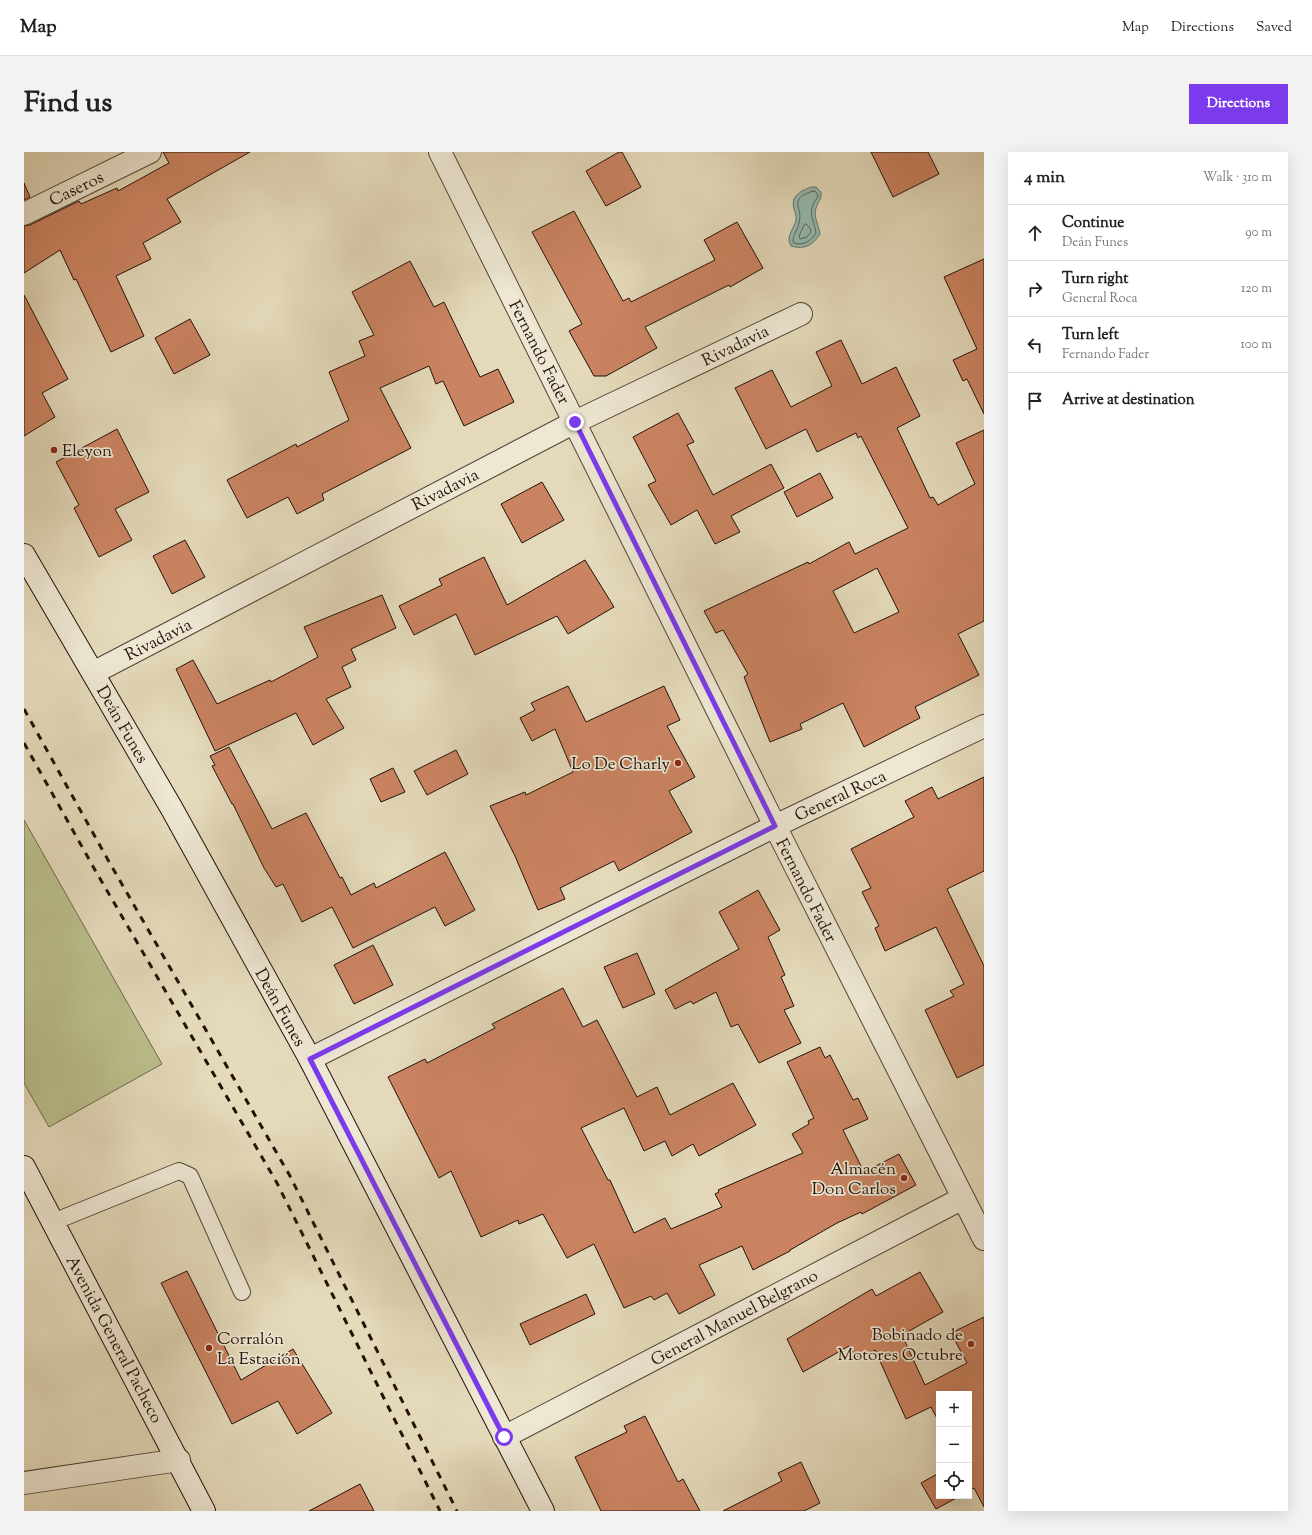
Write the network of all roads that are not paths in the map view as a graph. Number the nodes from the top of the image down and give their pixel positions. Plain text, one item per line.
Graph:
1 (150, 152) edge
2 (440, 152) edge
3 (24, 214) edge
4 (801, 314) dead end
5 (575, 422) junction
6 (24, 555) edge
7 (93, 672) junction
8 (984, 726) edge
9 (775, 826) junction
10 (310, 1059) junction
11 (24, 1167) edge
12 (963, 1198) junction
13 (53, 1222) junction
14 (982, 1230) edge
15 (242, 1292) dead end
16 (504, 1437) junction
17 (178, 1460) junction
18 (24, 1483) edge
19 (204, 1511) edge
20 (542, 1511) edge

1 - 3 street, Caseros
2 - 5 street, Fernando Fader
4 - 5 street, Rivadavia
5 - 7 street, Rivadavia
5 - 9 street, Fernando Fader
6 - 7 street, Deán Funes
7 - 10 street, Deán Funes
8 - 9 street, General Roca
9 - 10 street, General Roca
9 - 12 street, Fernando Fader
10 - 16 street, Deán Funes
11 - 13 street, Avenida General Pacheco
12 - 14 street, Fernando Fader
12 - 16 street, General Manuel Belgrano
13 - 15 lane
13 - 17 street, Avenida General Pacheco
16 - 20 street, Deán Funes
17 - 18 street
17 - 19 street, Avenida General Pacheco

